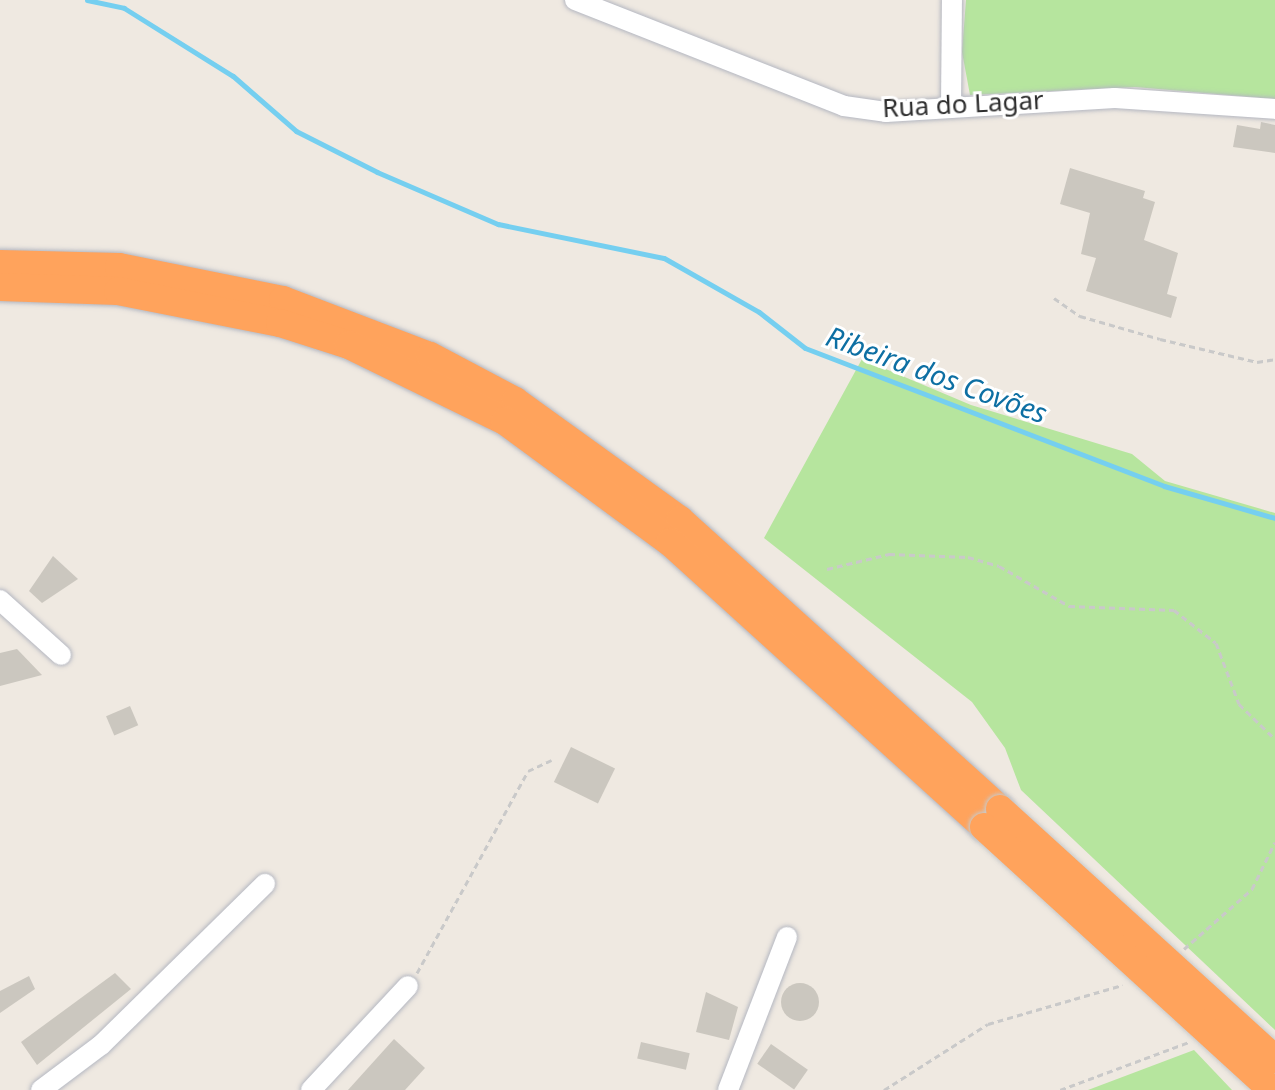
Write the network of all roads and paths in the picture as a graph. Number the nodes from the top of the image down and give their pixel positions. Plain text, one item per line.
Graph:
1 (575, 0) edge
2 (952, 0) edge
3 (951, 108) junction
4 (1275, 109) edge
5 (0, 264) edge
6 (0, 287) edge
7 (1054, 298) dead end
8 (1275, 359) edge
9 (827, 569) dead end
10 (0, 600) edge
11 (61, 655) dead end
12 (1275, 739) edge
13 (552, 760) dead end
14 (992, 818) junction
15 (1275, 842) edge
16 (265, 884) dead end
17 (787, 937) dead end
18 (1180, 952) dead end
19 (408, 986) joint
20 (1137, 987) dead end
21 (1189, 1042) dead end
22 (1275, 1059) edge
23 (41, 1090) edge
24 (311, 1090) edge
25 (728, 1090) edge
26 (884, 1090) edge
27 (1060, 1090) edge
28 (1272, 1090) edge

1 - 3 street, Rua do Lagar
2 - 3 street
3 - 4 street, Rua do Lagar
5 - 14 highway
6 - 14 highway
7 - 8 path
9 - 12 path
10 - 11 street
13 - 19 path
14 - 22 highway, bridge
14 - 28 highway, bridge
15 - 18 path
16 - 23 street
17 - 25 street
19 - 24 street
20 - 26 path
21 - 27 path

